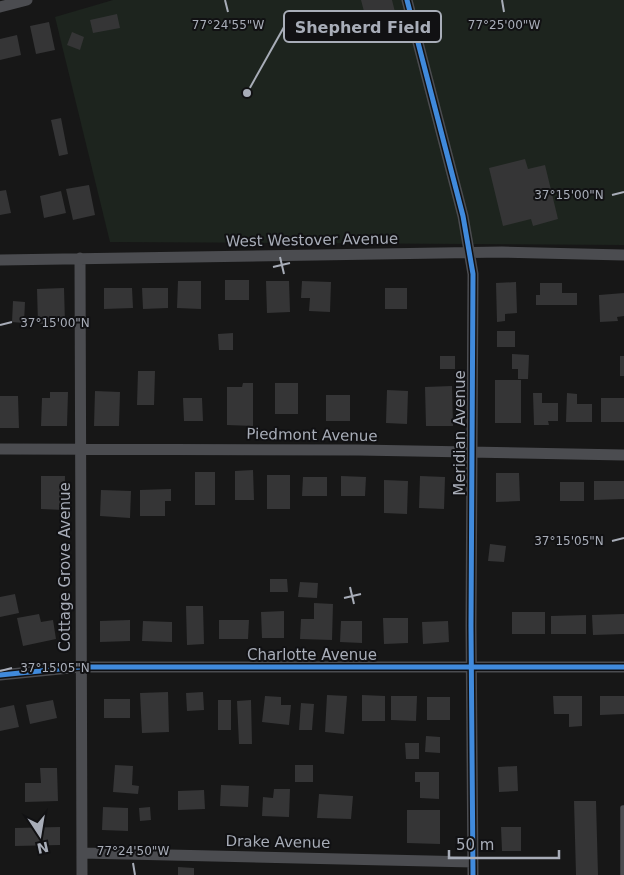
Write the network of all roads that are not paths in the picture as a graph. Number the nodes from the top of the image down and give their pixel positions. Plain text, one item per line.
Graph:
1 (27, 0) edge
2 (407, 0) edge
3 (0, 7) edge
4 (471, 253) junction
5 (624, 256) edge
6 (80, 258) junction
7 (0, 260) edge
8 (0, 449) edge
9 (80, 449) junction
10 (473, 452) junction
11 (624, 455) edge
12 (80, 667) junction
13 (472, 667) junction
14 (624, 667) edge
15 (0, 675) edge
16 (623, 808) edge
17 (82, 853) junction
18 (473, 862) junction
19 (82, 875) edge
20 (473, 875) edge
21 (623, 875) edge

1 - 3 street
2 - 4 street, Meridian Avenue
4 - 5 street, West Westover Avenue
4 - 6 street, West Westover Avenue
4 - 10 street, Meridian Avenue
6 - 7 street, West Westover Avenue
6 - 9 street, Cottage Grove Avenue
8 - 9 street, Piedmont Avenue
9 - 10 street, Piedmont Avenue
9 - 12 street, Cottage Grove Avenue
10 - 11 street, Piedmont Avenue
10 - 13 street, Meridian Avenue
12 - 13 street, Charlotte Avenue
12 - 15 street, Charlotte Avenue
12 - 17 street, Cottage Grove Avenue
13 - 14 street, Charlotte Avenue
13 - 18 street, Meridian Avenue
16 - 21 lane
17 - 18 street, Drake Avenue
17 - 19 street, Cottage Grove Avenue
18 - 20 street, Meridian Avenue

